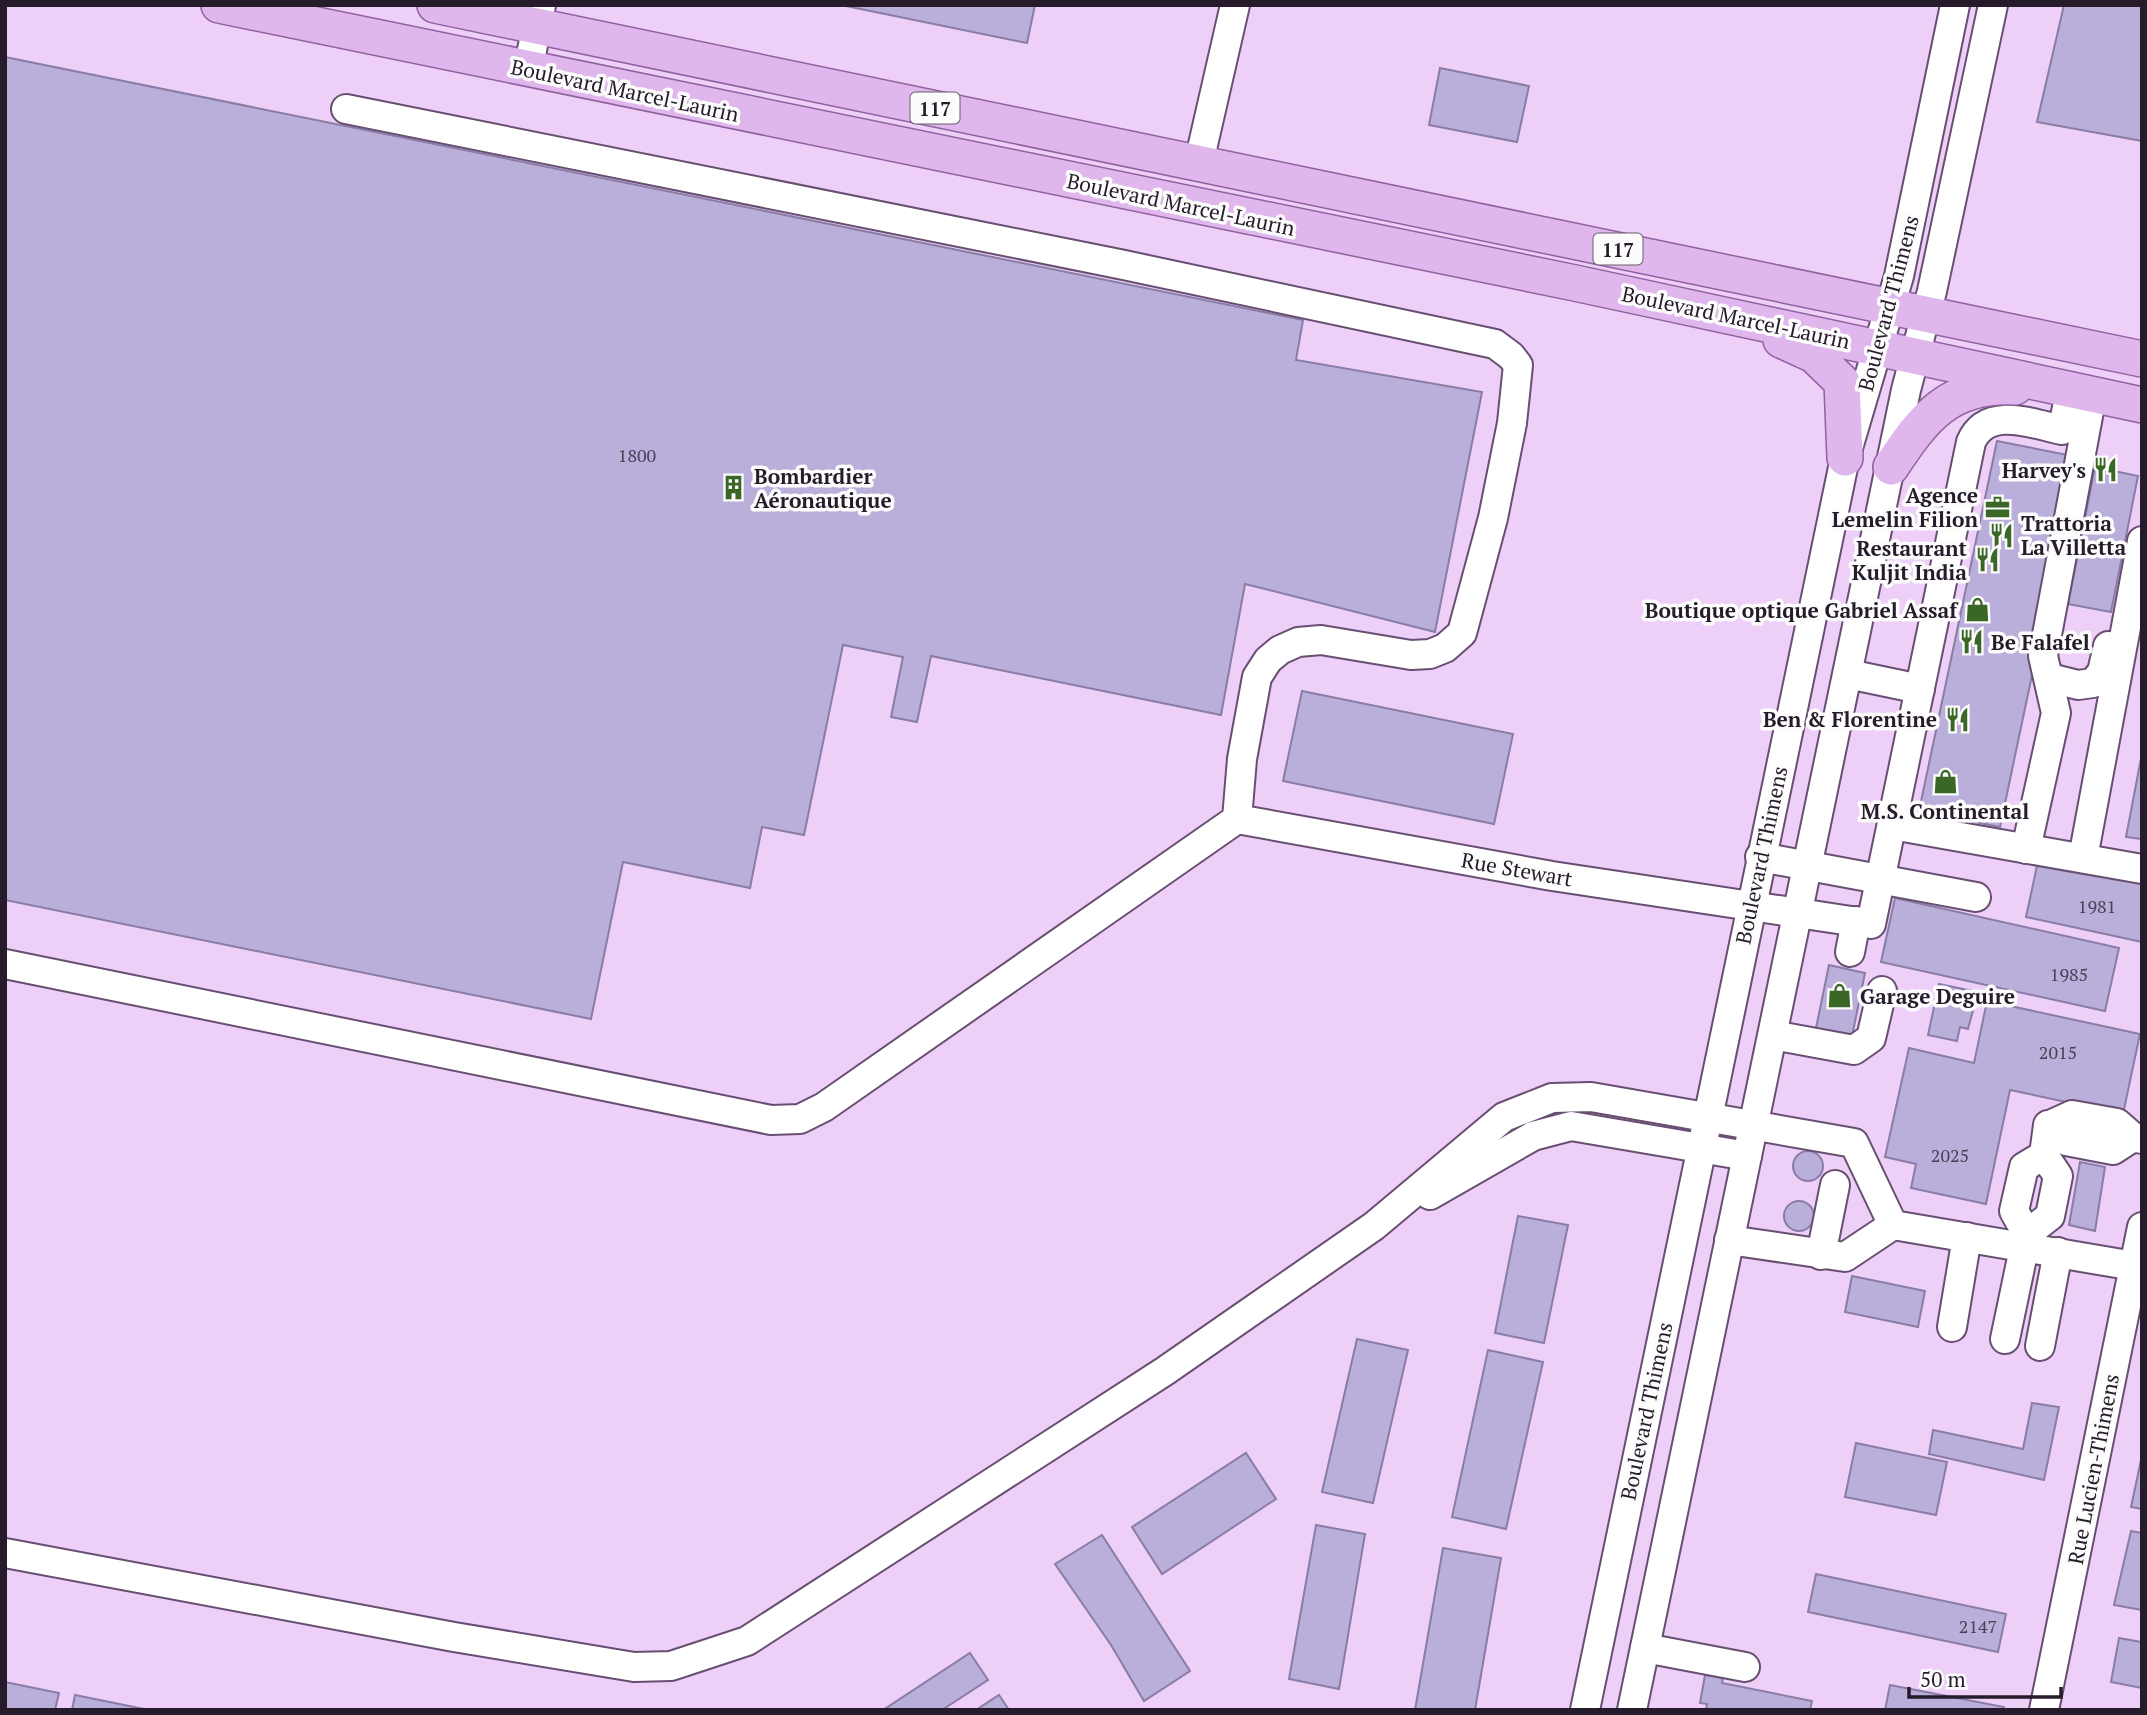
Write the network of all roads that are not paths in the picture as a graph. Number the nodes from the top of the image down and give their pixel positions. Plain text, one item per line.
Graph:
1 (219, 5) edge
2 (435, 5) edge
3 (1235, 5) edge
4 (1955, 5) edge
5 (1993, 5) edge
6 (539, 16) edge
7 (528, 70) junction
8 (346, 109) dead end
9 (1199, 162) junction
10 (1189, 206) junction
11 (1891, 306) junction
12 (1925, 313) junction
13 (1723, 316) junction
14 (1878, 347) junction
15 (1915, 355) junction
16 (2142, 359) edge
17 (2081, 392) junction
18 (2142, 405) edge
19 (1845, 458) junction
20 (1891, 467) junction
21 (2142, 520) edge
22 (2142, 541) edge
23 (1848, 674) junction
24 (2050, 678) junction
25 (1920, 690) junction
26 (1237, 819) junction
27 (1892, 825) junction
28 (2026, 849) junction
29 (1760, 857) junction
30 (2083, 858) junction
31 (1808, 866) junction
32 (2142, 869) edge
33 (1881, 879) junction
34 (1976, 897) dead end
35 (1750, 906) junction
36 (1798, 914) junction
37 (1857, 921) junction
38 (1850, 952) dead end
39 (5, 964) edge
40 (1882, 991) dead end
41 (1773, 1035) junction
42 (1707, 1118) junction
43 (1753, 1125) junction
44 (2138, 1138) edge
45 (1702, 1148) junction
46 (1747, 1156) junction
47 (1835, 1185) dead end
48 (1893, 1225) junction
49 (1374, 1226) junction
50 (2142, 1227) edge
51 (1967, 1237) junction
52 (1729, 1240) junction
53 (2025, 1240) junction
54 (2058, 1252) junction
55 (1821, 1255) junction
56 (2134, 1266) junction
57 (1952, 1327) dead end
58 (2006, 1339) dead end
59 (2040, 1346) dead end
60 (5, 1553) edge
61 (1645, 1648) junction
62 (1745, 1667) dead end
63 (1585, 1710) edge
64 (1632, 1710) edge
65 (2044, 1710) edge

1 - 7 main road, Boulevard Marcel-Laurin / 117
2 - 6 main road, Boulevard Marcel-Laurin / 117
3 - 9 street
4 - 11 street, Boulevard Thimens
5 - 12 street, Boulevard Thimens
6 - 7 street
6 - 9 main road, Boulevard Marcel-Laurin / 117
7 - 10 main road, Boulevard Marcel-Laurin / 117
8 - 26 street
9 - 10 main road
9 - 11 main road, Boulevard Marcel-Laurin / 117
10 - 13 main road, Boulevard Marcel-Laurin / 117
11 - 12 main road, Boulevard Marcel-Laurin / 117
11 - 14 street, Boulevard Thimens
12 - 15 street, Boulevard Thimens
12 - 16 main road, Boulevard Marcel-Laurin / 117
13 - 14 main road, Boulevard Marcel-Laurin / 117
13 - 19 main road
14 - 15 main road, Boulevard Marcel-Laurin / 117
14 - 19 street, Boulevard Thimens
15 - 17 main road, Boulevard Marcel-Laurin / 117
15 - 20 street, Boulevard Thimens
17 - 18 main road, Boulevard Marcel-Laurin / 117
17 - 20 main road
17 - 24 street
17 - 25 street
19 - 29 street, Boulevard Thimens
20 - 23 street, Boulevard Thimens
21 - 24 street
22 - 30 street
23 - 25 street
23 - 31 street, Boulevard Thimens
24 - 28 street
25 - 27 street
26 - 35 street, Rue Stewart
26 - 39 street
27 - 28 street
27 - 33 street
28 - 30 street
29 - 31 street
29 - 35 street, Boulevard Thimens
30 - 32 street
31 - 33 street
31 - 36 street, Boulevard Thimens
33 - 34 street
33 - 37 street
35 - 36 street, Rue Stewart
35 - 42 street, Boulevard Thimens
36 - 37 street, Rue Stewart
36 - 41 street, Boulevard Thimens
37 - 38 street
40 - 41 street
41 - 43 street, Boulevard Thimens
42 - 43 street
42 - 45 street, Boulevard Thimens
42 - 49 street
43 - 46 street, Boulevard Thimens
43 - 48 street
44 - 53 street
45 - 46 street
45 - 49 street
45 - 63 street, Boulevard Thimens
46 - 52 street, Boulevard Thimens
47 - 55 street
48 - 51 street
48 - 55 street
49 - 60 street
50 - 56 street, Rue Lucien-Thimens
51 - 53 street
51 - 57 street
52 - 55 street
52 - 61 street, Boulevard Thimens
53 - 54 street
53 - 58 street
54 - 56 street
54 - 59 street
56 - 65 street, Rue Lucien-Thimens
61 - 62 street
61 - 64 street, Boulevard Thimens

